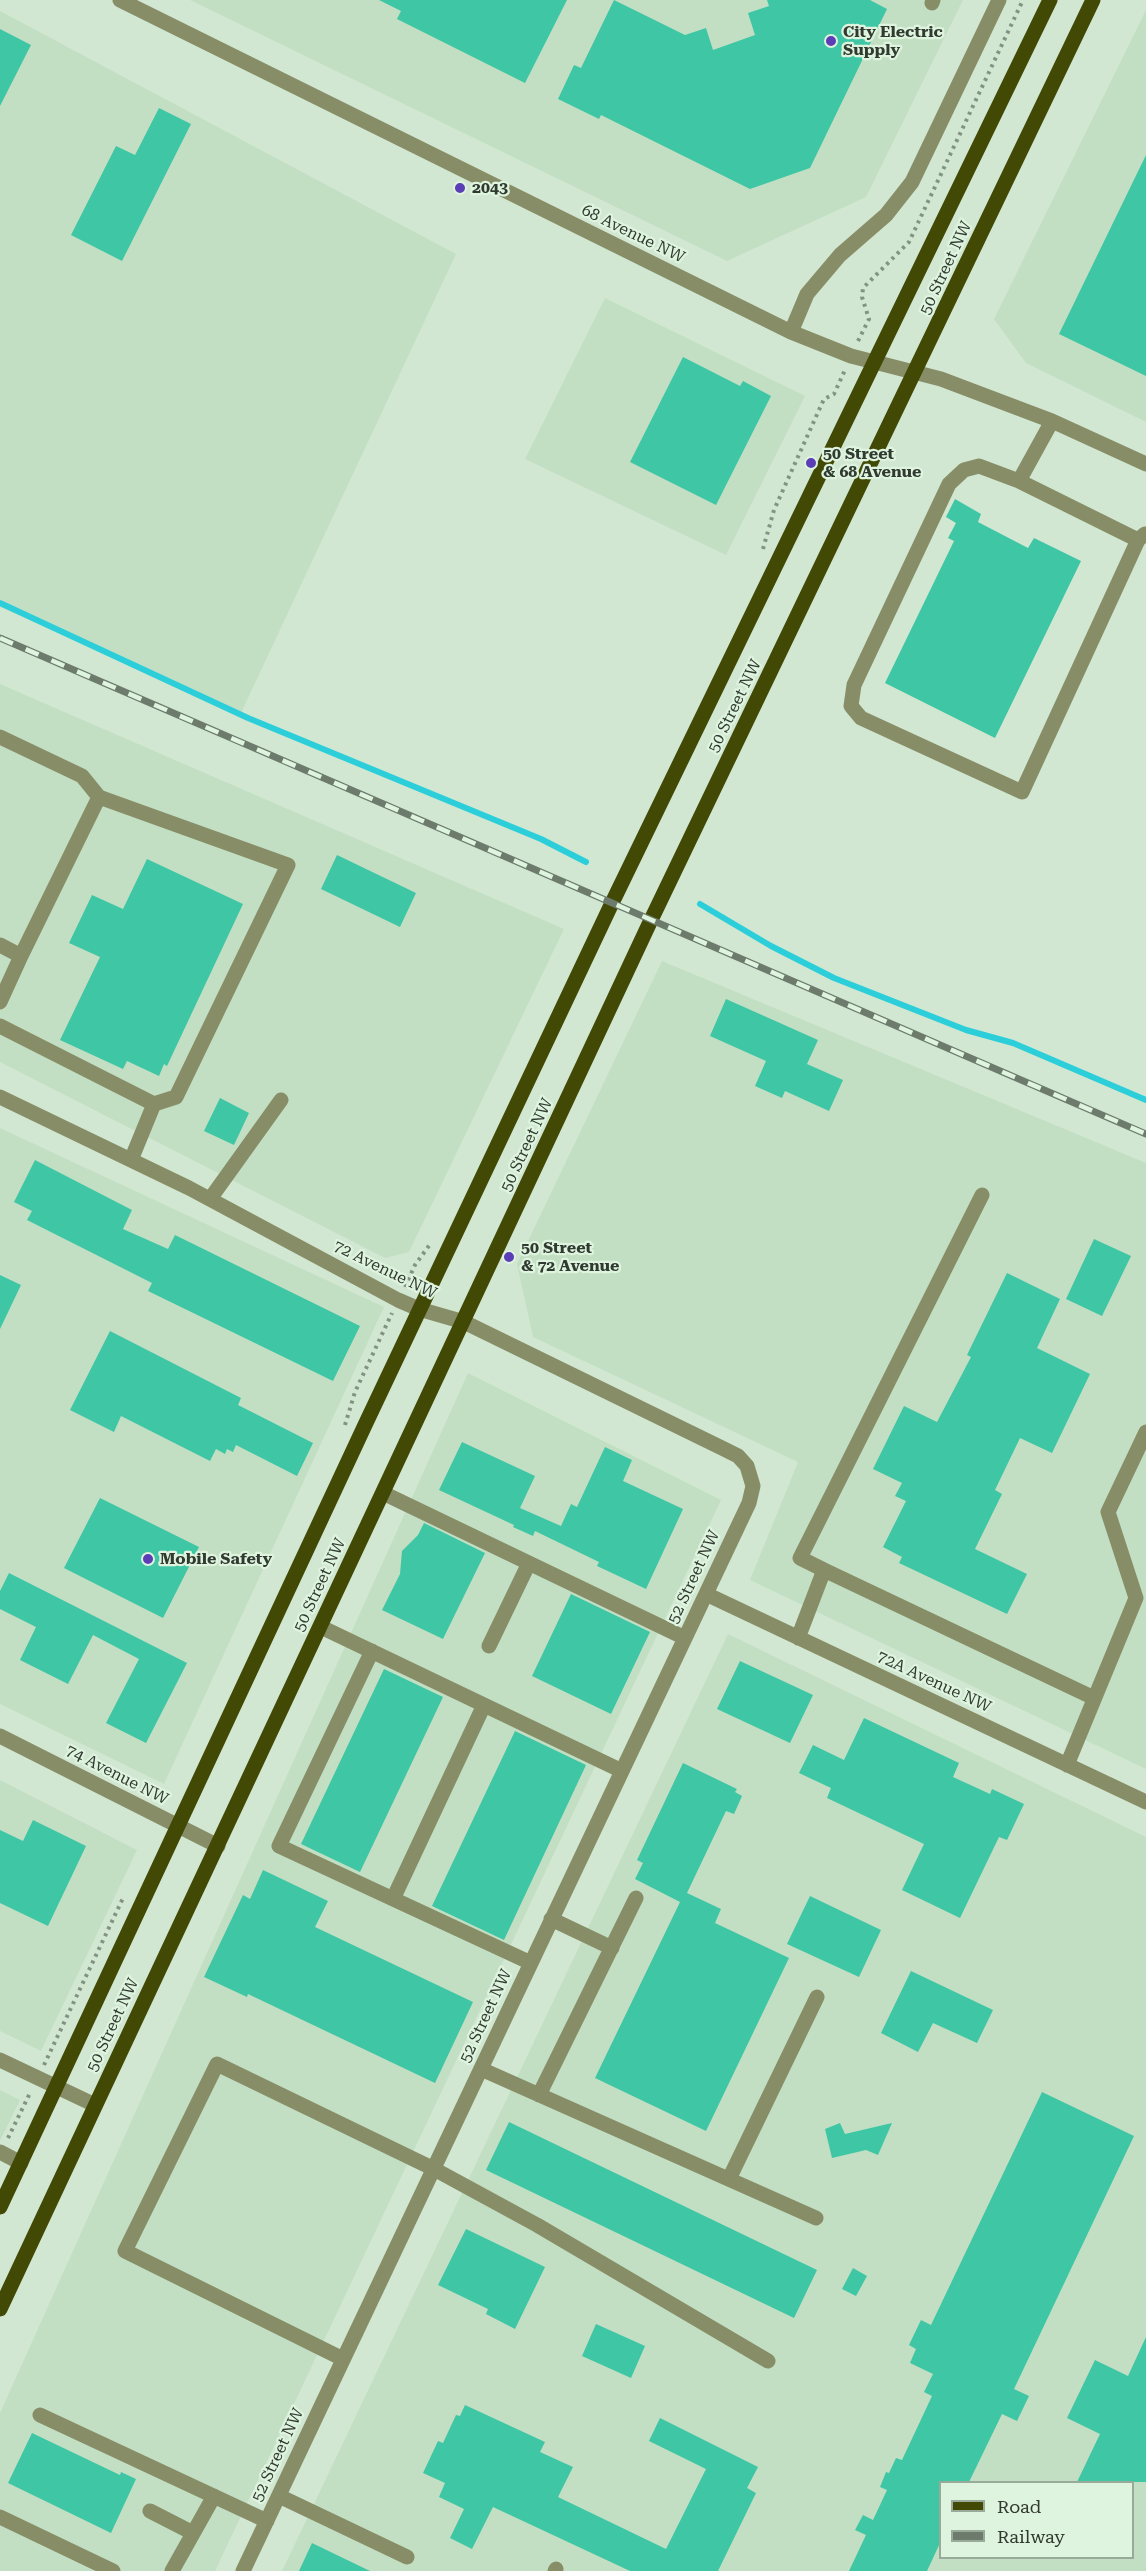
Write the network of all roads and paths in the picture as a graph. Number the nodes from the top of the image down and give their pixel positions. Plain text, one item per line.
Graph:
1 (120, 0) edge
2 (999, 0) edge
3 (1023, 0) edge
4 (1050, 0) edge
5 (1093, 0) edge
6 (869, 319) dead end
7 (791, 332) junction
8 (875, 362) junction
9 (916, 372) junction
10 (1052, 421) junction
11 (1146, 464) edge
12 (1018, 481) junction
13 (1142, 536) edge
14 (0, 737) edge
15 (99, 796) junction
16 (0, 945) edge
17 (21, 956) junction
18 (0, 1002) edge
19 (0, 1026) edge
20 (0, 1096) edge
21 (281, 1100) dead end
22 (154, 1104) junction
23 (131, 1160) junction
24 (982, 1195) dead end
25 (210, 1199) junction
26 (411, 1274) dead end
27 (398, 1300) junction
28 (419, 1309) junction
29 (464, 1322) junction
30 (365, 1370) dead end
31 (1146, 1432) edge
32 (751, 1474) joint
33 (383, 1493) junction
34 (529, 1563) junction
35 (824, 1570) junction
36 (706, 1594) junction
37 (321, 1627) junction
38 (685, 1638) junction
39 (798, 1638) junction
40 (489, 1646) dead end
41 (372, 1651) junction
42 (1094, 1698) junction
43 (484, 1705) junction
44 (0, 1736) edge
45 (1067, 1765) junction
46 (622, 1771) junction
47 (1146, 1802) edge
48 (178, 1827) junction
49 (218, 1846) junction
50 (636, 1898) dead end
51 (393, 1899) junction
52 (551, 1919) junction
53 (612, 1948) junction
54 (531, 1964) junction
55 (818, 1997) dead end
56 (0, 2060) edge
57 (481, 2069) junction
58 (57, 2088) junction
59 (539, 2095) junction
60 (95, 2104) junction
61 (0, 2152) edge
62 (21, 2163) junction
63 (434, 2169) junction
64 (729, 2179) junction
65 (0, 2207) edge
66 (816, 2218) dead end
67 (0, 2308) edge
68 (343, 2359) junction
69 (768, 2361) dead end
70 (40, 2415) dead end
71 (214, 2496) junction
72 (279, 2496) junction
73 (150, 2511) dead end
74 (0, 2517) edge
75 (267, 2521) junction
76 (193, 2533) junction
77 (407, 2558) dead end
78 (113, 2571) edge
79 (172, 2571) edge
80 (243, 2571) edge

1 - 7 street, 68 Avenue NW
2 - 7 street
3 - 6 path
4 - 8 main road, 50 Street NW
5 - 9 main road, 50 Street NW
7 - 8 street, 68 Avenue NW
8 - 9 street, 68 Avenue NW
8 - 28 main road, 50 Street NW
9 - 10 street, 68 Avenue NW
9 - 29 main road, 50 Street NW
10 - 11 street, 68 Avenue NW
10 - 12 street
12 - 13 street
12 - 13 street
14 - 15 street
15 - 17 street
15 - 22 street
16 - 17 street
17 - 18 street
19 - 22 street
20 - 23 street, 72 Avenue NW
21 - 25 street
22 - 23 street
23 - 25 street, 72 Avenue NW
24 - 35 street
25 - 27 street, 72 Avenue NW
26 - 27 path
27 - 28 street, 72 Avenue NW
27 - 30 path
28 - 29 street, 72 Avenue NW
28 - 48 main road, 50 Street NW
29 - 32 street, 72 Avenue NW
29 - 33 main road, 50 Street NW
31 - 42 street
32 - 36 street, 52 Street NW
33 - 34 street
33 - 37 main road, 50 Street NW
34 - 38 street
34 - 40 street
35 - 39 street
35 - 42 street
36 - 38 street, 52 Street NW
36 - 39 street, 72A Avenue NW
37 - 41 street
37 - 49 main road, 50 Street NW
38 - 46 street, 52 Street NW
39 - 45 street, 72A Avenue NW
41 - 43 street
41 - 51 street
42 - 45 street
43 - 46 street
43 - 51 street
44 - 48 street, 74 Avenue NW
45 - 47 street, 72A Avenue NW
46 - 52 street, 52 Street NW
48 - 49 street, 74 Avenue NW
48 - 58 main road, 50 Street NW
49 - 60 main road, 50 Street NW
50 - 53 street
51 - 54 street
52 - 53 street
52 - 54 street, 52 Street NW
53 - 59 street
54 - 57 street, 52 Street NW
55 - 64 street
56 - 58 street
57 - 59 street
57 - 63 street, 52 Street NW
58 - 60 street
58 - 62 main road, 50 Street NW
59 - 64 street
60 - 67 main road, 50 Street NW
61 - 62 street
62 - 65 main road, 50 Street NW
63 - 68 street, 52 Street NW
63 - 68 street
63 - 69 street
64 - 66 street
68 - 72 street, 52 Street NW
70 - 71 street
71 - 75 street
71 - 76 street
72 - 75 street, 52 Street NW
72 - 77 street
73 - 76 street
74 - 78 street
75 - 80 street, 52 Street NW
76 - 79 street

